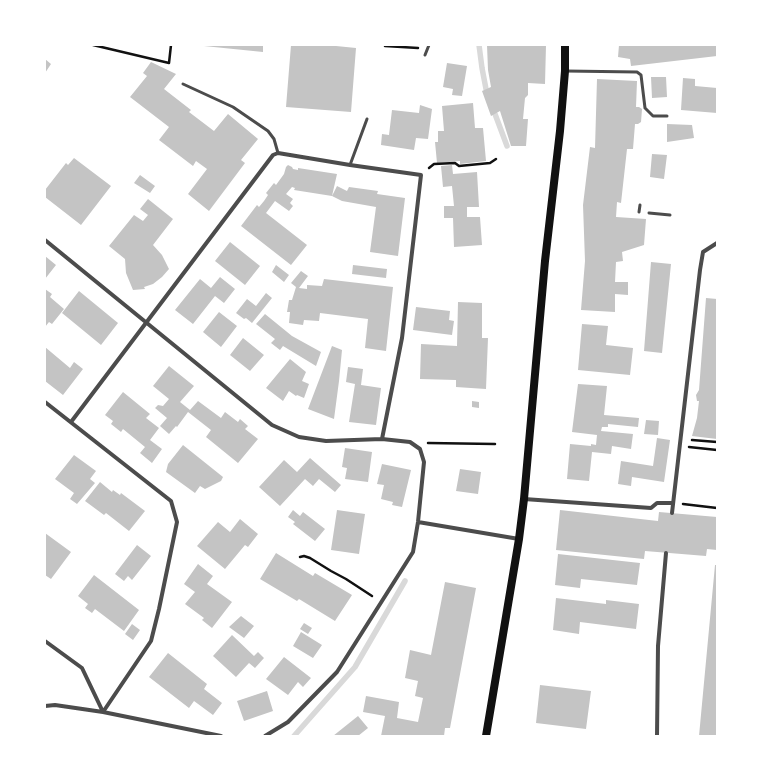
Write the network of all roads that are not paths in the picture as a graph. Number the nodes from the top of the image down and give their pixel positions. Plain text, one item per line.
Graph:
1 (565, 45) edge
2 (429, 47) edge
3 (425, 55) dead end
4 (565, 71) junction
5 (183, 84) dead end
6 (667, 116) dead end
7 (367, 119) dead end
8 (278, 153) junction
9 (350, 165) junction
10 (640, 205) dead end
11 (639, 212) dead end
12 (649, 213) dead end
13 (670, 215) dead end
14 (45, 240) edge
15 (717, 243) edge
16 (146, 322) junction
17 (45, 402) edge
18 (71, 422) junction
19 (382, 438) junction
20 (524, 499) junction
21 (673, 503) junction
22 (672, 513) dead end
23 (418, 522) junction
24 (519, 539) junction
25 (666, 553) dead end
26 (45, 641) edge
27 (45, 706) edge
28 (103, 712) junction
29 (222, 736) edge
30 (265, 736) edge
31 (486, 736) edge
32 (657, 736) edge

1 - 4 main road
2 - 3 lane
4 - 6 lane
4 - 20 main road
5 - 8 lane
7 - 9 lane
8 - 9 street
8 - 16 street
9 - 19 street
10 - 11 lane
12 - 13 lane
14 - 16 street
15 - 21 street
16 - 18 street
16 - 19 street
17 - 18 street
18 - 28 street
19 - 23 street
20 - 21 street
20 - 24 main road
21 - 22 street
23 - 24 street
23 - 30 street
24 - 31 main road
25 - 32 street
26 - 28 street
27 - 28 street
28 - 29 street

